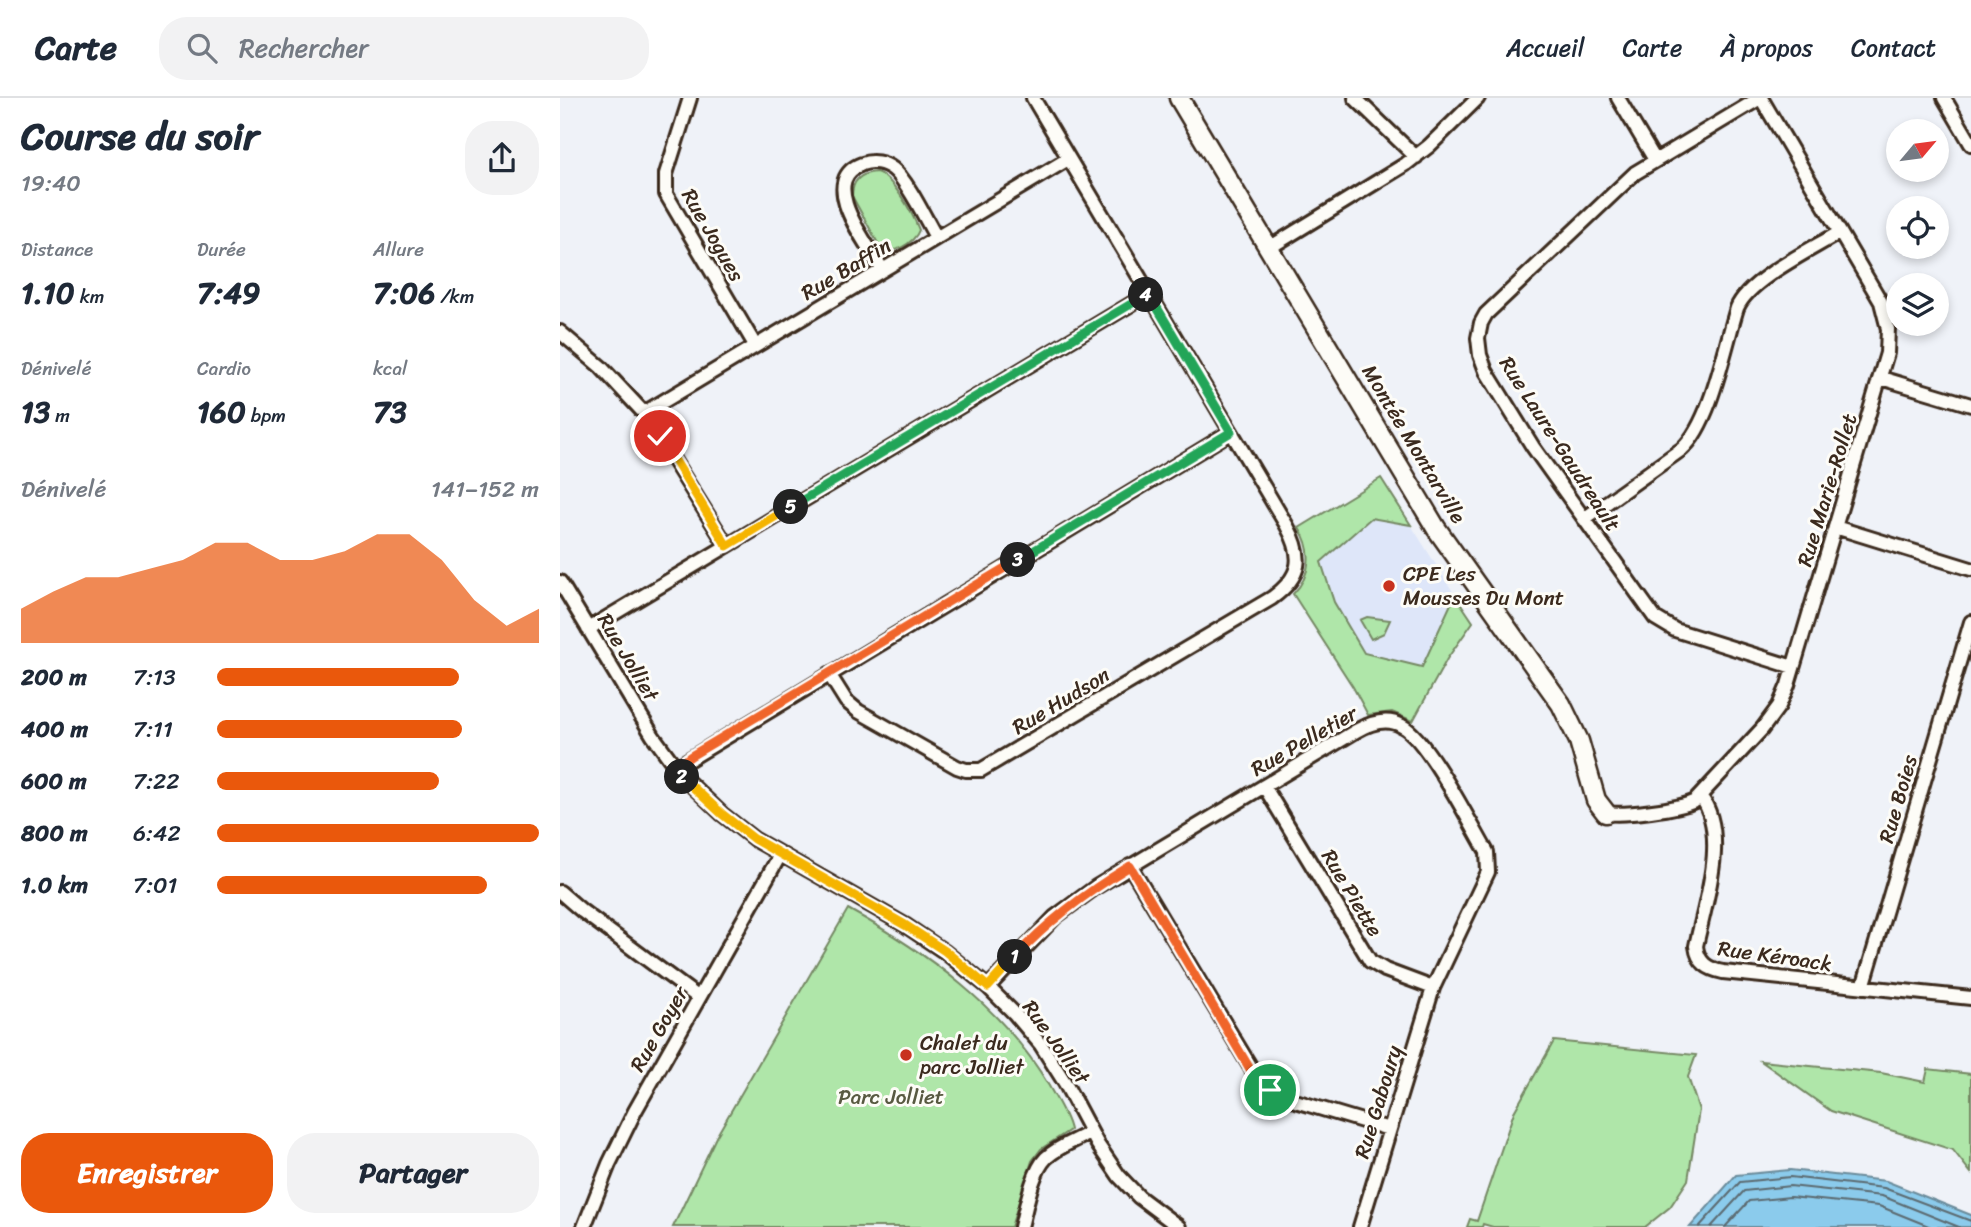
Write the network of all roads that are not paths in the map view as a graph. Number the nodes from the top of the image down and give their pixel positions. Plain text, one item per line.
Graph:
1 (690, 98) edge
2 (1033, 98) edge
3 (1179, 98) edge
4 (1355, 98) edge
5 (1478, 98) edge
6 (1618, 98) edge
7 (1761, 98) edge
8 (1944, 98) edge
9 (1971, 144) edge
10 (1416, 157) junction
11 (1068, 159) junction
12 (1655, 160) junction
13 (1840, 233) junction
14 (936, 237) junction
15 (1269, 248) junction
16 (882, 269) junction
17 (1149, 294) junction
18 (560, 331) edge
19 (755, 345) junction
20 (1881, 378) junction
21 (1971, 405) edge
22 (645, 413) junction
23 (1231, 432) junction
24 (1584, 519) junction
25 (1835, 527) junction
26 (727, 546) junction
27 (1971, 569) edge
28 (560, 582) edge
29 (1971, 622) edge
30 (588, 629) junction
31 (1793, 667) junction
32 (829, 674) junction
33 (675, 768) junction
34 (1264, 786) junction
35 (1700, 797) junction
36 (1606, 813) joint
37 (780, 855) junction
38 (1130, 866) junction
39 (562, 900) edge
40 (988, 987) junction
41 (1863, 987) junction
42 (1433, 988) junction
43 (699, 998) junction
44 (1971, 998) edge
45 (1389, 1129) junction
46 (1091, 1132) junction
47 (584, 1227) edge
48 (1021, 1227) edge
49 (1179, 1227) edge
50 (1360, 1227) edge

1 - 19 street, Rue Jogues
2 - 11 street
3 - 15 street, Montée Montarville
4 - 10 street
5 - 10 street
6 - 12 street
7 - 12 street, Rue Laure-Gaudreault
7 - 13 street, Rue Marie-Rollet
8 - 9 street
10 - 15 street
11 - 14 street, Rue Baffin
11 - 17 street
12 - 24 street, Rue Laure-Gaudreault
13 - 20 street, Rue Marie-Rollet
13 - 24 street
14 - 16 street, Rue Baffin
14 - 16 street
15 - 36 street, Montée Montarville
16 - 19 street, Rue Baffin
17 - 23 street
17 - 26 street
18 - 22 street
19 - 22 street, Rue Baffin
20 - 21 street
20 - 25 street, Rue Marie-Rollet
22 - 26 street
23 - 32 street
23 - 32 street, Rue Hudson
24 - 31 street, Rue Laure-Gaudreault
25 - 27 street
25 - 31 street, Rue Marie-Rollet
26 - 30 street
28 - 30 street, Rue Jolliet
29 - 41 street, Rue Boies
30 - 33 street, Rue Jolliet
31 - 35 street, Rue Marie-Rollet
32 - 33 street
33 - 37 street, Rue Jolliet
34 - 38 street, Rue Pelletier
34 - 42 street, Rue Piette
34 - 42 street, Rue Pelletier
35 - 36 street
35 - 41 street, Rue Kéroack
37 - 40 street, Rue Jolliet
37 - 43 street, Rue Goyer
38 - 40 street, Rue Pelletier
38 - 45 street
39 - 43 street
40 - 46 street, Rue Jolliet
41 - 44 street, Rue Kéroack
42 - 45 street, Rue Gaboury
43 - 47 street, Rue Goyer
45 - 50 street, Rue Gaboury
46 - 48 street
46 - 49 street, Rue Jolliet

